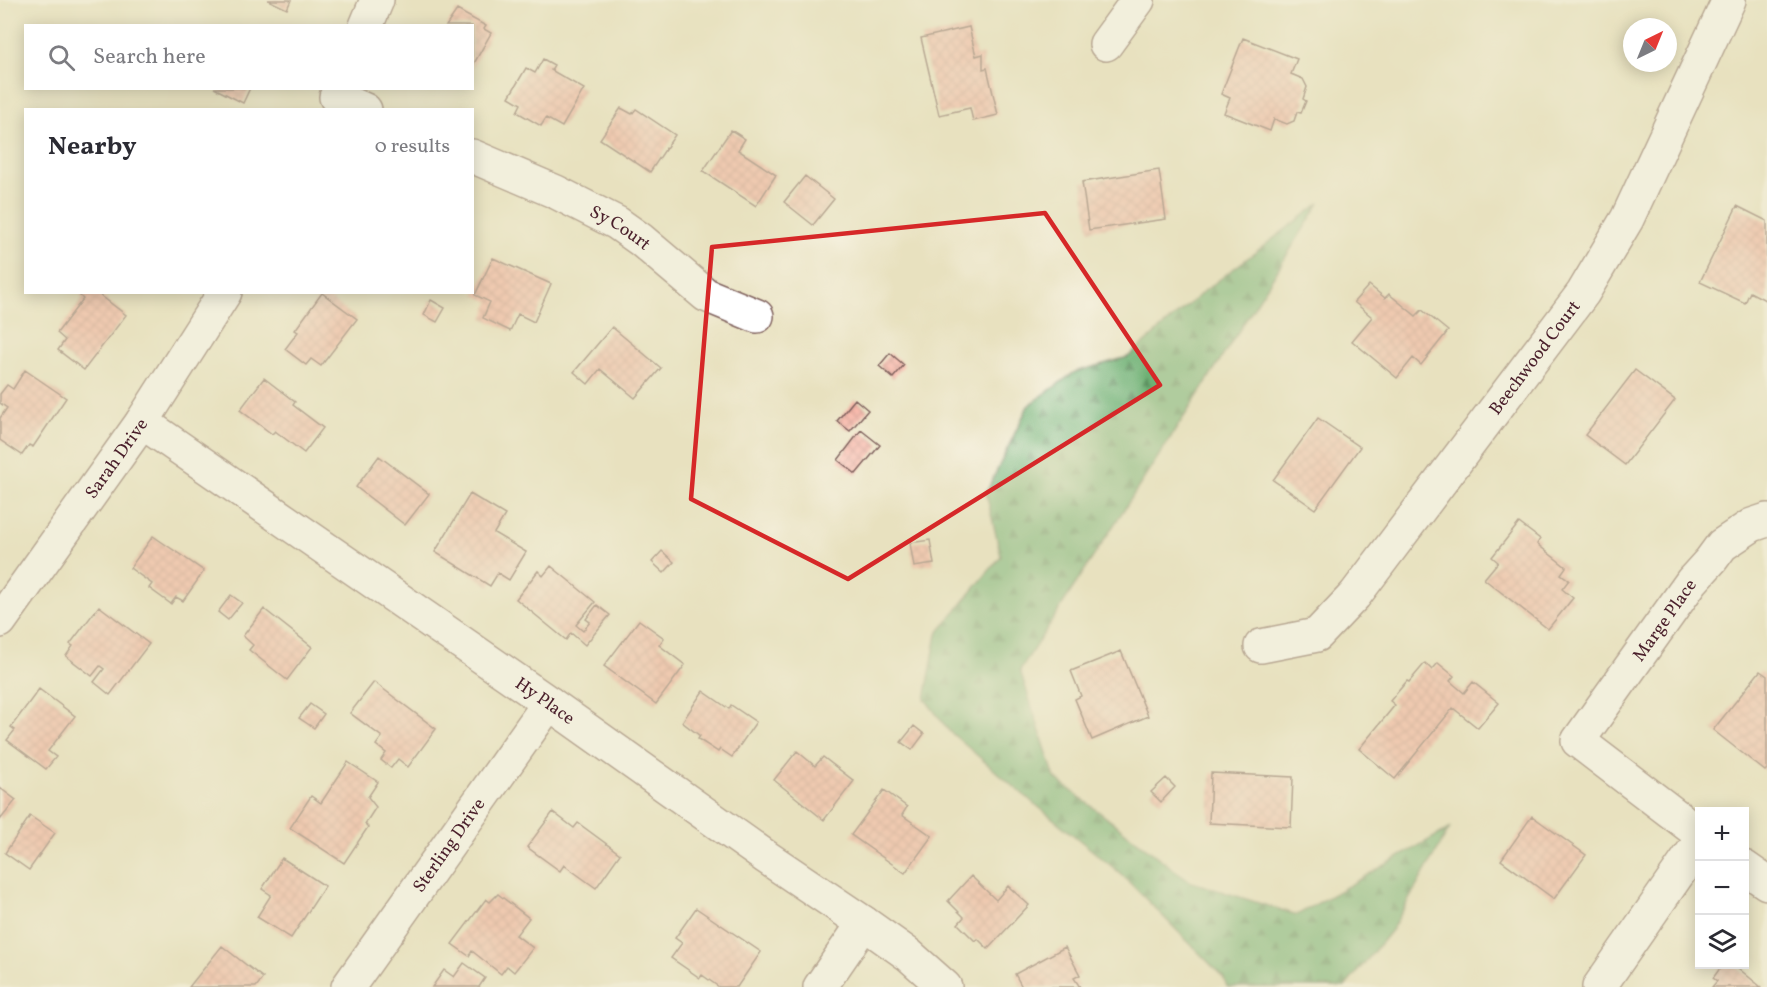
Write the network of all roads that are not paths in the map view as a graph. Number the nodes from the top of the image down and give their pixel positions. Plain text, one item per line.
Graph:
1 (377, 0) edge
2 (1138, 0) edge
3 (1729, 0) edge
4 (367, 24) edge
5 (1106, 44) dead end
6 (474, 157) edge
7 (224, 294) edge
8 (757, 316) dead end
9 (142, 422) junction
10 (1767, 520) edge
11 (0, 621) edge
12 (1261, 646) dead end
13 (549, 703) junction
14 (1695, 830) edge
15 (1695, 849) edge
16 (1749, 870) edge
17 (1767, 883) edge
18 (864, 923) junction
19 (348, 987) edge
20 (820, 987) edge
21 (945, 987) edge
22 (1599, 987) edge

1 - 4 street
2 - 5 street
3 - 12 street, Beechwood Court
6 - 8 street, Sy Court
7 - 9 street, Sarah Drive
9 - 11 street, Sarah Drive
9 - 13 street, Hy Place
10 - 14 street, Marge Place
13 - 18 street, Hy Place
13 - 19 street, Sterling Drive
15 - 22 street
16 - 17 street
18 - 20 street
18 - 21 street, Hy Place

